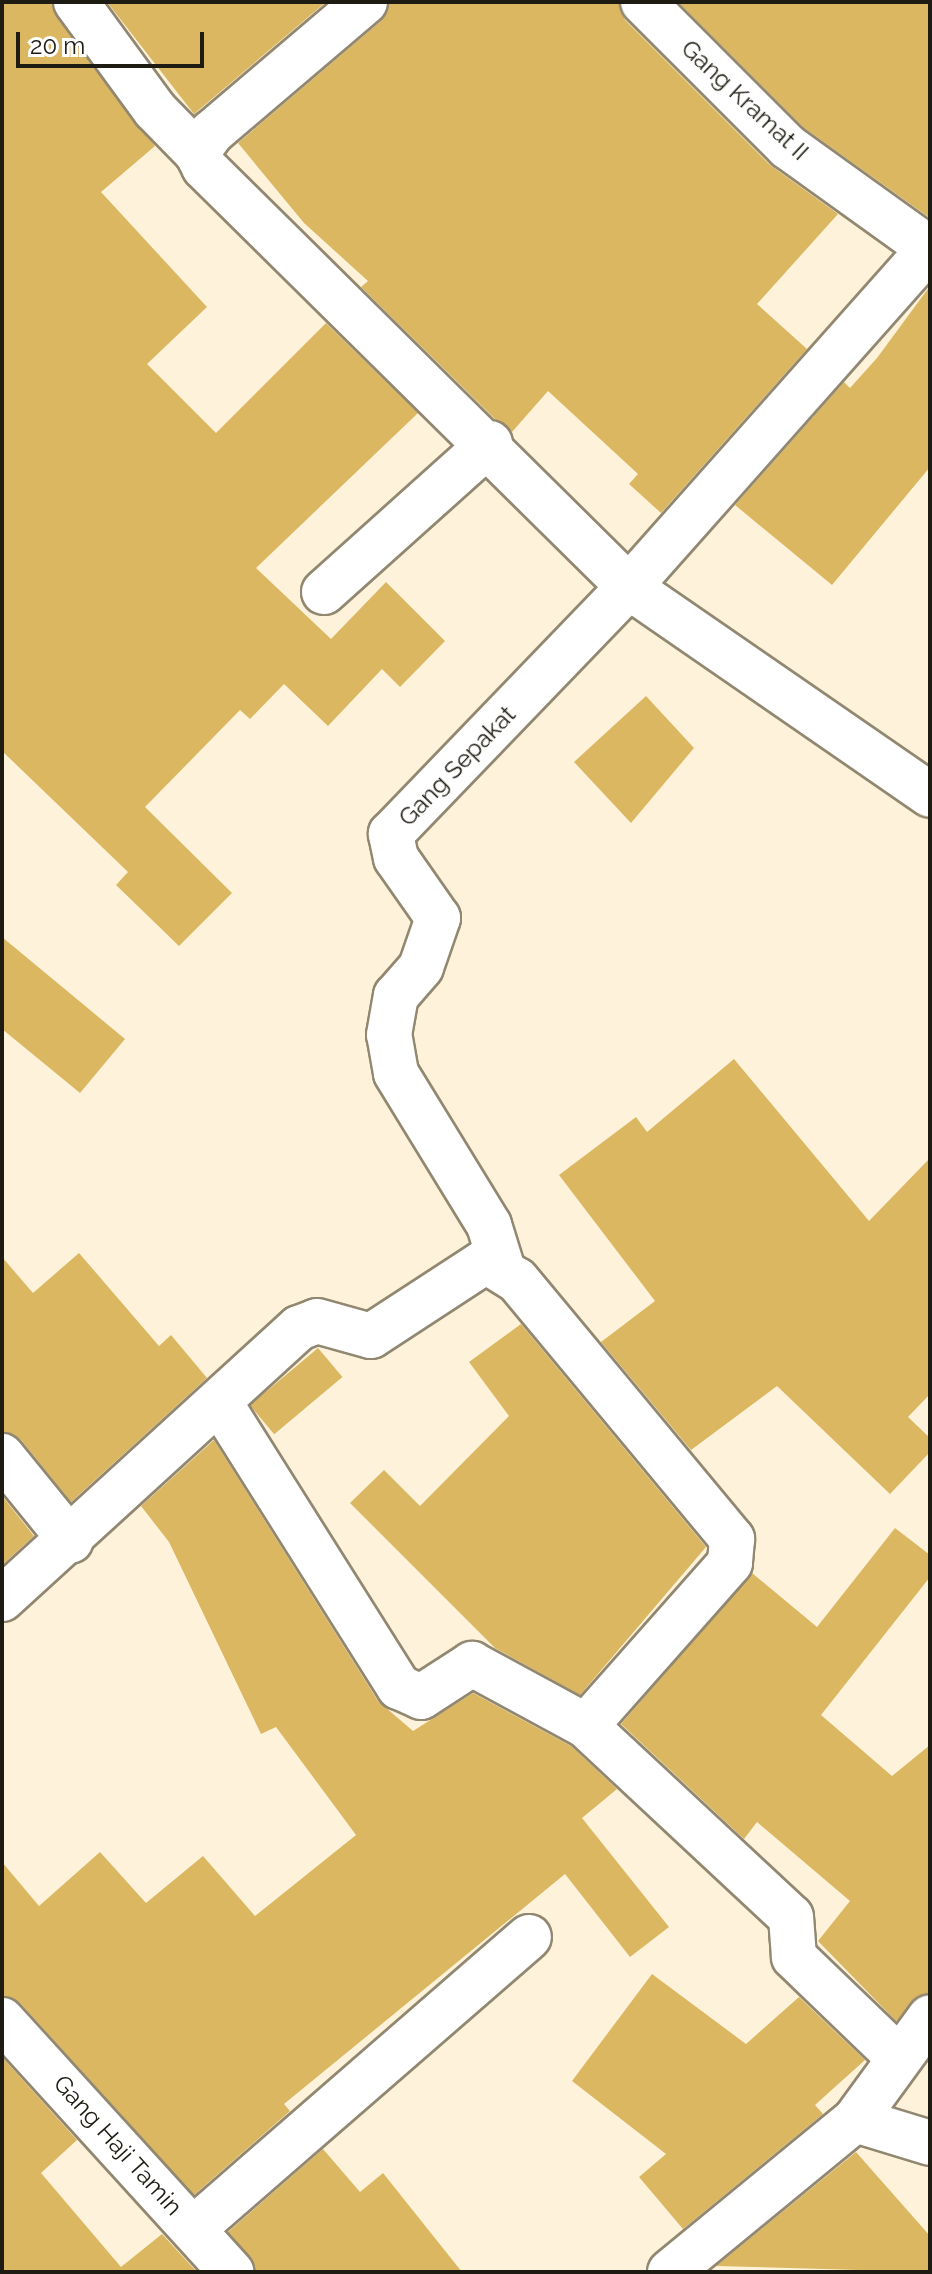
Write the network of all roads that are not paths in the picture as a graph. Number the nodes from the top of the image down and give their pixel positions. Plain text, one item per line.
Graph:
1 (76, 2) edge
2 (365, 2) edge
3 (643, 2) edge
4 (197, 153) junction
5 (930, 248) edge
6 (490, 443) junction
7 (629, 587) junction
8 (324, 592) dead end
9 (930, 795) edge
10 (502, 1267) junction
11 (220, 1403) junction
12 (2, 1456) edge
13 (71, 1541) junction
14 (2, 1599) edge
15 (586, 1726) junction
16 (529, 1937) dead end
17 (930, 2017) edge
18 (2, 2020) edge
19 (898, 2057) junction
20 (855, 2120) junction
21 (930, 2143) edge
22 (193, 2229) junction
23 (231, 2272) edge
24 (670, 2272) edge

1 - 4 street
2 - 4 street
3 - 5 street, Gang Kramat II
4 - 6 street
5 - 7 street
6 - 7 street
6 - 8 street
7 - 9 street
7 - 10 street, Gang Sepakat
10 - 11 street
10 - 15 street
11 - 13 street
11 - 15 street
12 - 13 street
13 - 14 street
15 - 19 street
16 - 22 street
17 - 19 street
18 - 22 street, Gang Haji Tamin
19 - 20 street
20 - 21 street
20 - 24 street
22 - 23 street, Gang Haji Tamin

